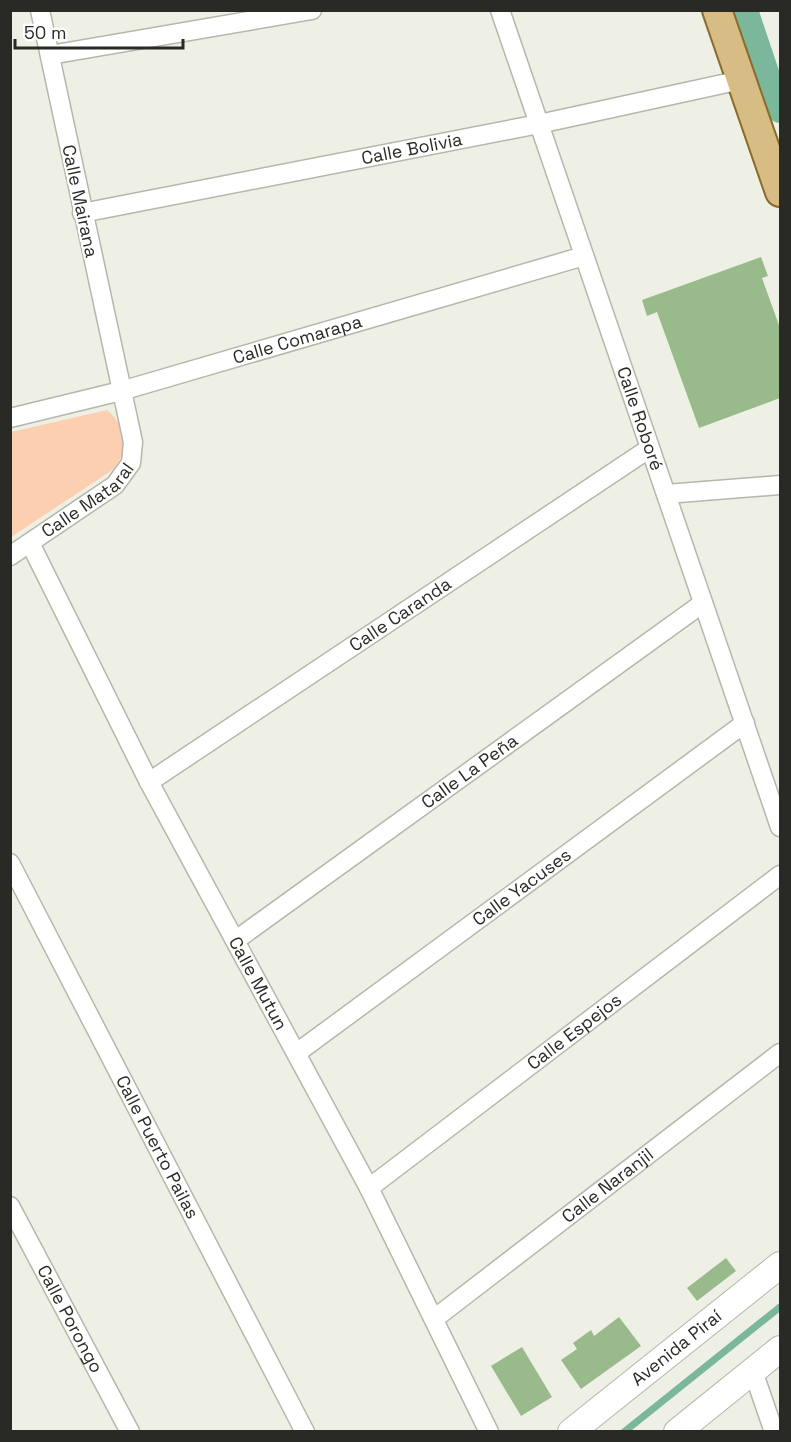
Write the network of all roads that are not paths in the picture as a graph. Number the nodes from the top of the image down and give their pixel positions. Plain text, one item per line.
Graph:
1 (40, 10) edge
2 (312, 10) edge
3 (500, 10) edge
4 (717, 10) edge
5 (50, 55) junction
6 (741, 80) junction
7 (539, 124) junction
8 (780, 192) edge
9 (82, 213) junction
10 (584, 256) junction
11 (121, 391) junction
12 (10, 418) edge
13 (650, 448) junction
14 (780, 485) edge
15 (666, 494) junction
16 (30, 543) junction
17 (10, 556) edge
18 (703, 603) junction
19 (745, 723) junction
20 (149, 782) junction
21 (780, 827) edge
22 (10, 863) edge
23 (780, 875) edge
24 (236, 940) junction
25 (298, 1052) junction
26 (780, 1053) edge
27 (369, 1188) junction
28 (10, 1206) edge
29 (780, 1265) edge
30 (434, 1319) junction
31 (780, 1349) edge
32 (753, 1371) junction
33 (488, 1427) edge
34 (130, 1431) edge
35 (305, 1431) edge
36 (505, 1431) edge
37 (571, 1431) edge
38 (677, 1431) edge
39 (774, 1431) edge

1 - 5 street, Calle Mairana
2 - 5 street
3 - 7 street, Calle Roboré
4 - 6 main road
5 - 9 street, Calle Mairana
6 - 7 street, Calle Bolivia
6 - 8 main road
7 - 9 street, Calle Bolivia
7 - 10 street, Calle Roboré
9 - 11 street, Calle Mairana
10 - 11 street, Calle Comarapa
10 - 13 street, Calle Roboré
11 - 12 street, Calle Comarapa
11 - 16 street, Calle Mataral
13 - 15 street, Calle Roboré
13 - 20 street, Calle Caranda
14 - 15 street
15 - 18 street, Calle Roboré
16 - 17 street, Calle Mataral
16 - 20 street, Calle Mutun
18 - 19 street, Calle Roboré
18 - 24 street, Calle La Peña
19 - 21 street, Calle Roboré
19 - 25 street, Calle Yacuses
20 - 24 street, Calle Mutun
22 - 35 street, Calle Puerto Pailas
23 - 27 street, Calle Espejos
24 - 25 street, Calle Mutun
25 - 27 street, Calle Mutun
26 - 30 street, Calle Naranjil
27 - 30 street, Calle Mutun
28 - 34 street, Calle Porongo
29 - 37 main road, Avenida Piraí
30 - 33 street, Calle Mutun
31 - 32 main road
32 - 38 main road
32 - 39 street
33 - 36 street, Calle Mutun

